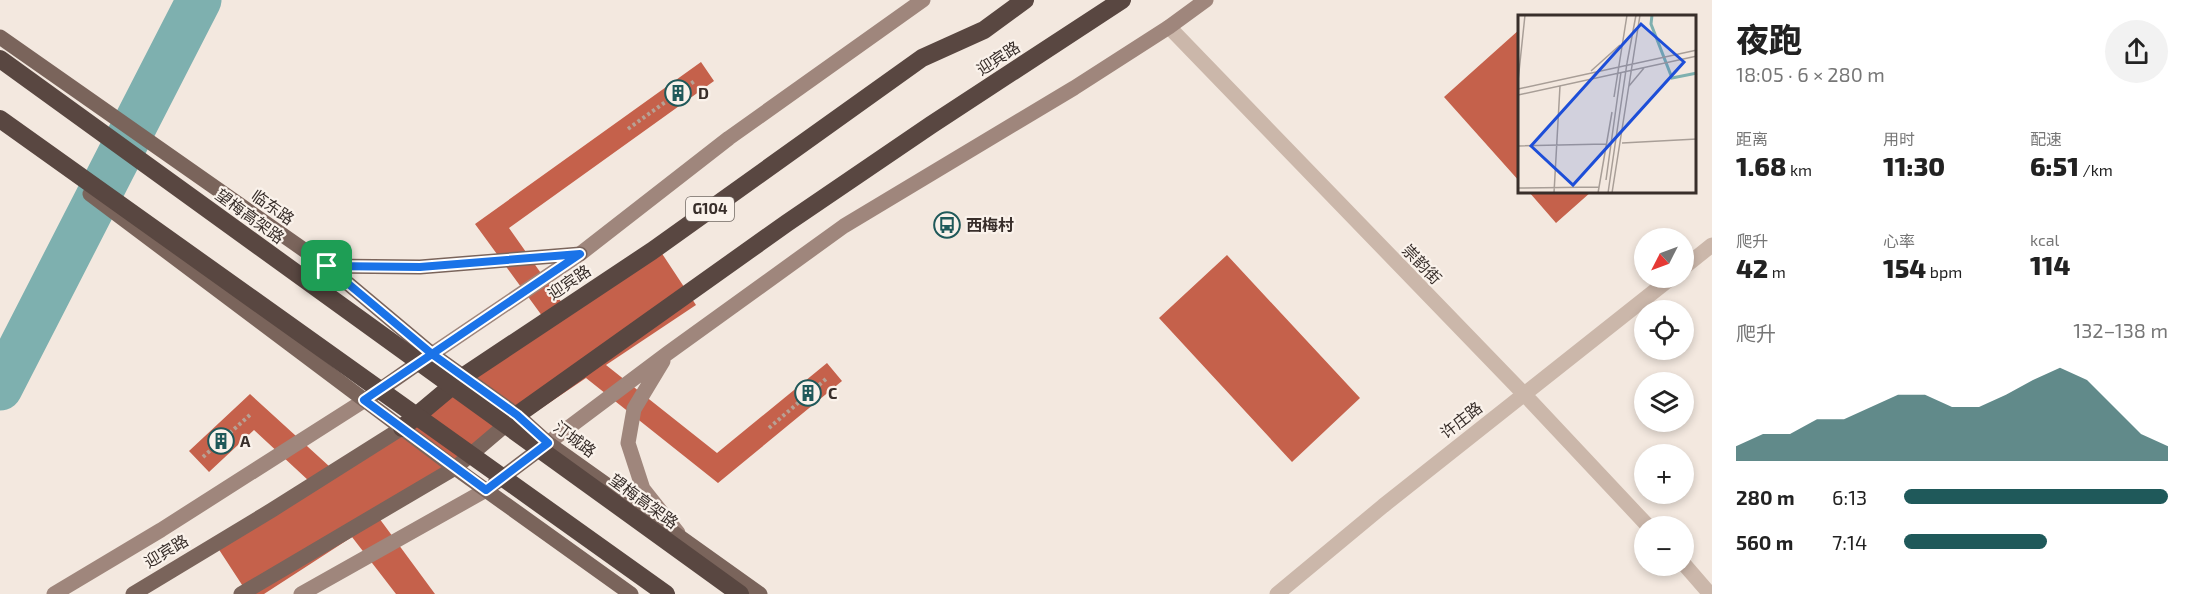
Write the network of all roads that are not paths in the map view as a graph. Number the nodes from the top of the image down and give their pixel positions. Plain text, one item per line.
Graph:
1 (923, 0) edge
2 (1025, 0) edge
3 (1122, 0) edge
4 (1206, 0) edge
5 (1169, 27) junction
6 (0, 37) edge
7 (0, 59) edge
8 (0, 119) edge
9 (0, 128) edge
10 (1712, 245) edge
11 (580, 254) junction
12 (1694, 259) edge
13 (327, 266) junction
14 (1658, 288) edge
15 (668, 353) junction
16 (432, 354) junction
17 (464, 376) junction
18 (1524, 394) junction
19 (364, 400) junction
20 (517, 415) junction
21 (402, 428) junction
22 (548, 443) junction
23 (455, 468) junction
24 (486, 490) junction
25 (1639, 516) edge
26 (686, 542) junction
27 (1694, 576) edge
28 (54, 594) edge
29 (133, 594) edge
30 (241, 594) edge
31 (301, 594) edge
32 (631, 594) edge
33 (666, 594) edge
34 (740, 594) edge
35 (760, 594) edge
36 (1277, 594) edge
37 (1710, 594) edge

1 - 11 main road
2 - 17 highway, 迎宾路 / G104
3 - 20 highway, 迎宾路
4 - 5 main road
5 - 15 main road
5 - 18 street, 崇韵街
6 - 13 main road, 临东路
7 - 34 highway, 望梅高架路, bridge
8 - 33 highway, bridge
9 - 19 main road
10 - 12 street
11 - 13 main road
11 - 16 main road
13 - 16 main road, 临东路
14 - 18 street, 许庄路
15 - 22 main road
15 - 26 main road
16 - 17 main road, 临东路
16 - 19 main road
17 - 20 main road, 临东路
17 - 21 highway, 迎宾路 / G104
18 - 25 street, 崇韵街
18 - 36 street, 许庄路
19 - 21 main road
19 - 28 main road
20 - 22 main road, 汀城路
20 - 23 main road, 迎宾路
21 - 23 main road
21 - 29 main road, 迎宾路
22 - 24 main road
22 - 26 main road, 汀城路
23 - 24 main road
23 - 30 main road, 迎宾路
24 - 31 main road
24 - 32 main road
26 - 35 main road, 汀城路
27 - 37 street

